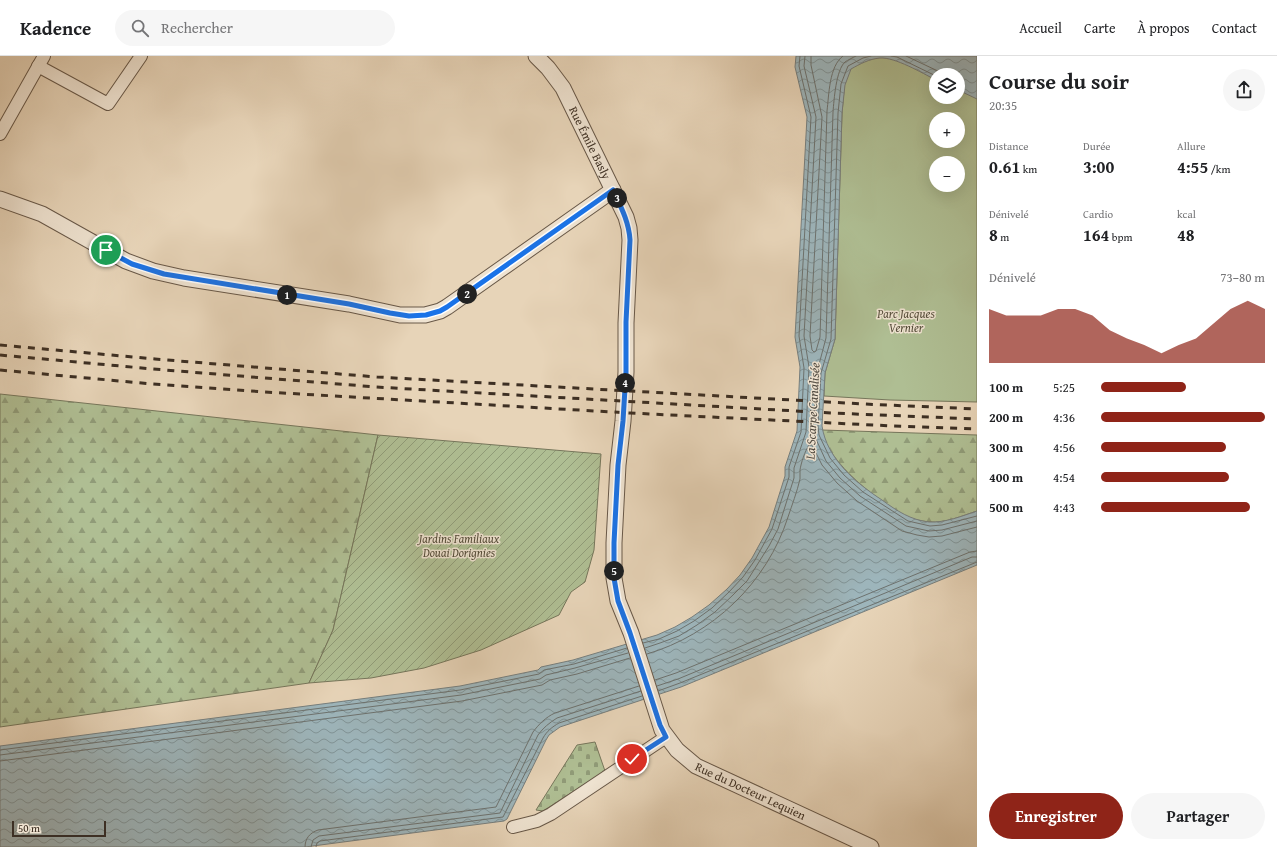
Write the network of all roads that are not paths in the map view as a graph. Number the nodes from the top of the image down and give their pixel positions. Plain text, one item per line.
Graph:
1 (141, 56) edge
2 (536, 56) edge
3 (41, 61) edge
4 (0, 134) edge
5 (613, 190) junction
6 (0, 199) edge
7 (630, 633) joint
8 (666, 737) junction
9 (513, 827) dead end
10 (871, 847) edge

1 - 3 street
2 - 5 street, Rue Émile Basly
3 - 4 street
5 - 6 street
5 - 7 street, Rue Émile Basly
7 - 8 street, Rue du Docteur Lequien
8 - 9 street
8 - 10 street, Rue du Docteur Lequien

